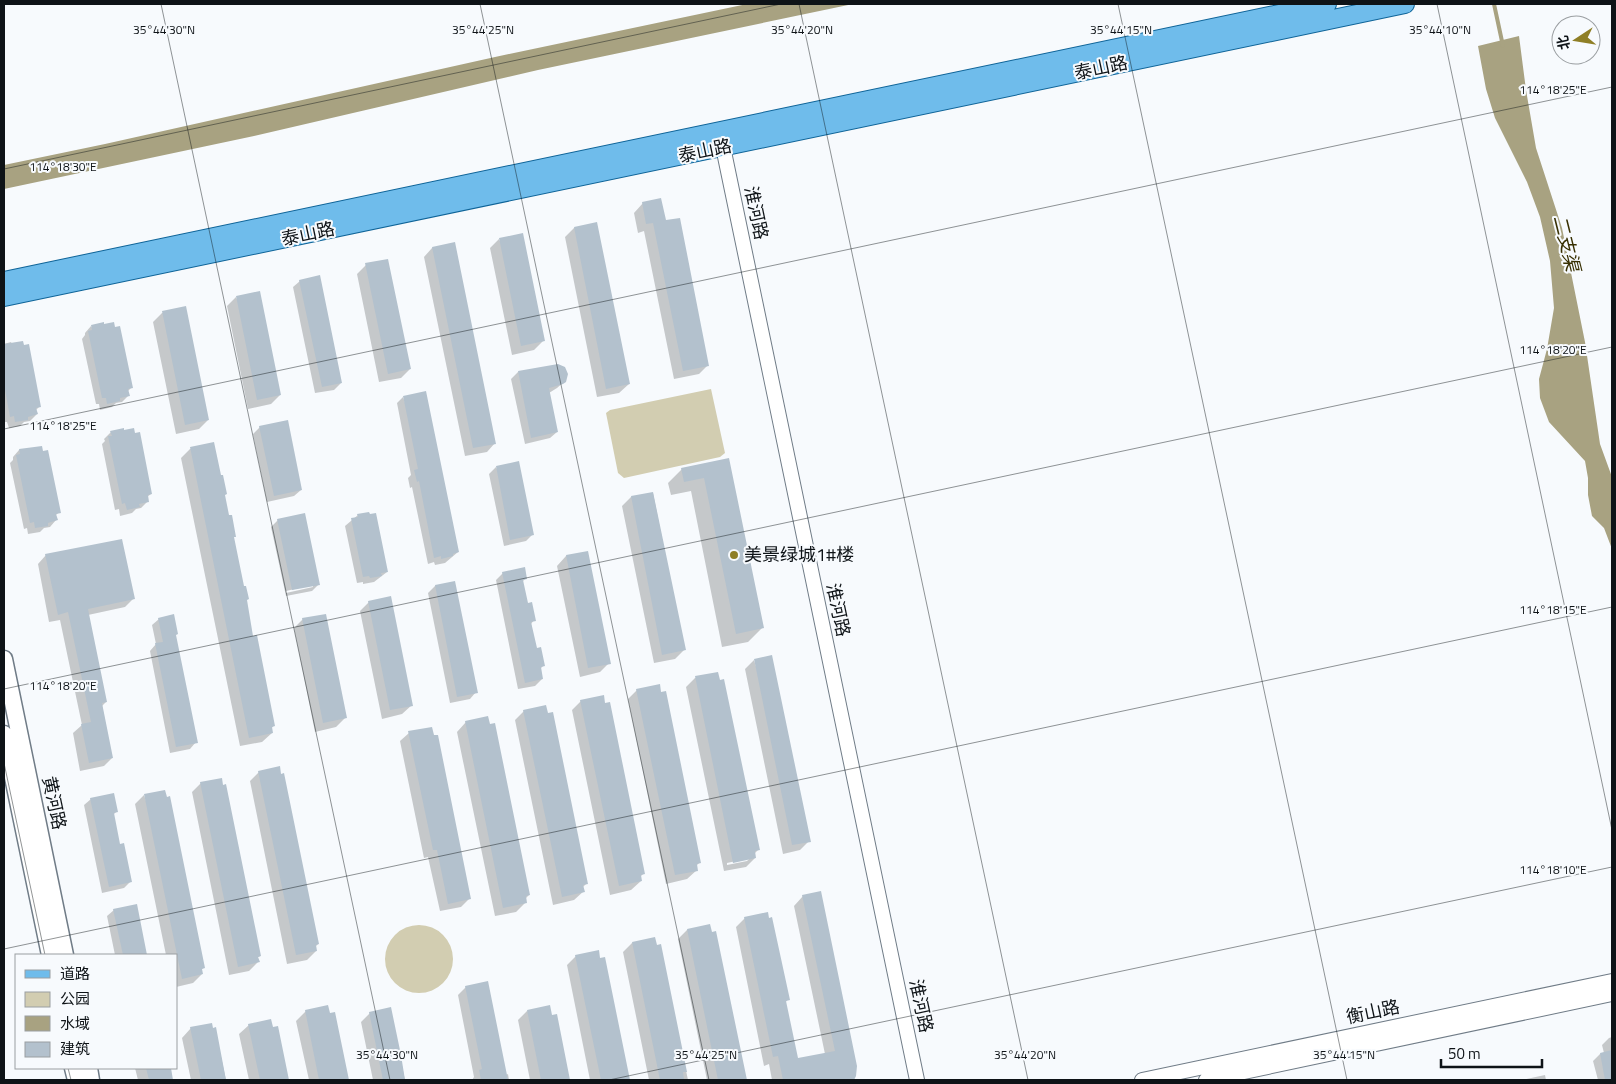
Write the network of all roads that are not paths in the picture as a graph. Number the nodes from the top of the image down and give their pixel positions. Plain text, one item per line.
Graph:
1 (1327, 4) edge
2 (1405, 4) edge
3 (723, 147) junction
4 (4, 281) edge
5 (4, 297) edge
6 (4, 660) edge
7 (4, 734) edge
8 (50, 954) edge
9 (65, 954) edge
10 (1612, 981) edge
11 (1612, 994) edge
12 (917, 1080) edge
13 (1142, 1080) edge
14 (1206, 1080) edge

1 - 4 main road, 泰山路
2 - 3 main road, 泰山路
3 - 5 main road, 泰山路
3 - 12 street, 淮河路
6 - 9 main road, 黄河路
7 - 8 main road, 黄河路
10 - 13 street, 衡山路
11 - 14 street, 衡山路

